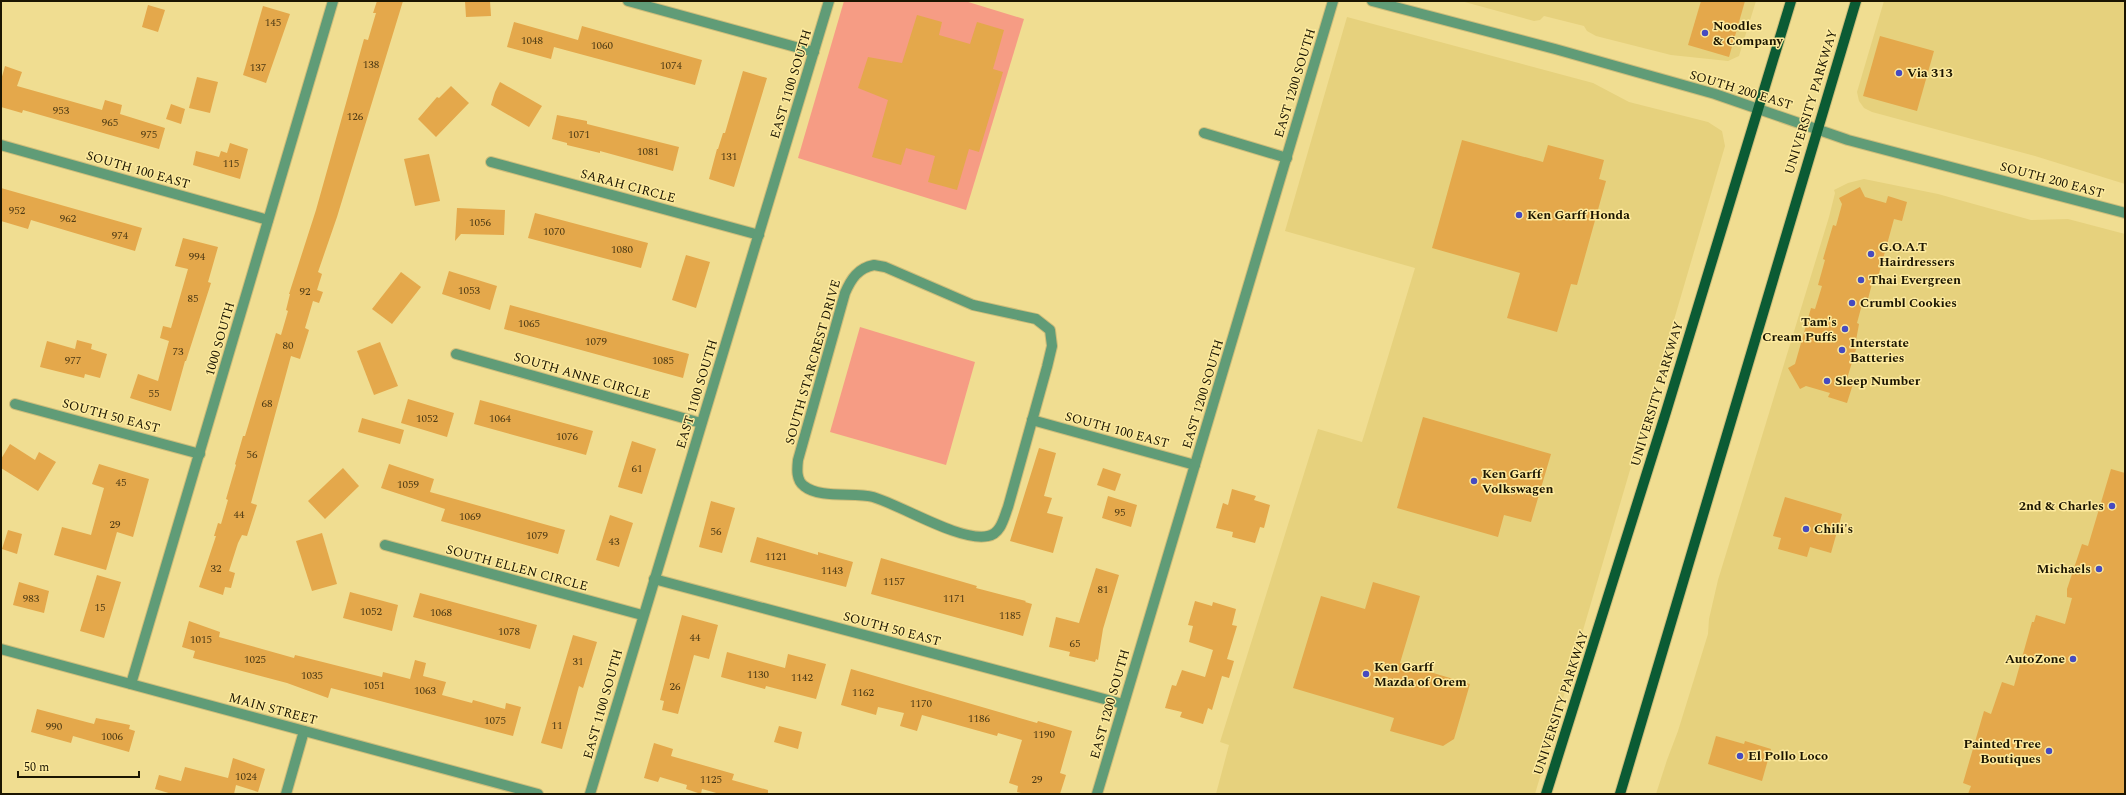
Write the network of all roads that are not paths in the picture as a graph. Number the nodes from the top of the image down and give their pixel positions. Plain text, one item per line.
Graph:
1 (334, 1) edge
2 (628, 1) edge
3 (829, 1) edge
4 (1333, 1) edge
5 (1372, 1) edge
6 (1791, 1) edge
7 (1856, 1) edge
8 (814, 52) junction
9 (1758, 108) junction
10 (1816, 128) junction
11 (1204, 133) dead end
12 (1, 145) edge
13 (1286, 158) junction
14 (491, 162) dead end
15 (2125, 213) edge
16 (268, 220) junction
17 (759, 235) junction
18 (456, 354) dead end
19 (15, 404) dead end
20 (1032, 420) junction
21 (701, 424) junction
22 (200, 454) junction
23 (1195, 465) junction
24 (385, 546) dead end
25 (654, 579) junction
26 (642, 616) junction
27 (1, 649) edge
28 (131, 684) junction
29 (1123, 704) junction
30 (304, 731) junction
31 (286, 794) edge
32 (538, 794) edge
33 (590, 794) edge
34 (1097, 794) edge
35 (1546, 794) edge
36 (1620, 794) edge

1 - 16 street, 1000 SOUTH
2 - 8 street
3 - 8 street, EAST 1100 SOUTH
4 - 13 street, EAST 1200 SOUTH
5 - 9 street, SOUTH 200 EAST
6 - 9 main road, UNIVERSITY PARKWAY
7 - 10 main road, UNIVERSITY PARKWAY
8 - 17 street, EAST 1100 SOUTH
9 - 10 street, SOUTH 200 EAST
9 - 35 main road, UNIVERSITY PARKWAY
10 - 15 street, SOUTH 200 EAST
10 - 36 main road, UNIVERSITY PARKWAY
11 - 13 street
12 - 16 street, SOUTH 100 EAST
13 - 23 street, EAST 1200 SOUTH
14 - 17 street, SARAH CIRCLE
16 - 22 street, 1000 SOUTH
17 - 21 street, EAST 1100 SOUTH
18 - 21 street, SOUTH ANNE CIRCLE
19 - 22 street, SOUTH 50 EAST
20 - 20 street, SOUTH STARCREST DRIVE
20 - 23 street, SOUTH 100 EAST
21 - 25 street, EAST 1100 SOUTH
22 - 28 street, 1000 SOUTH
23 - 29 street, EAST 1200 SOUTH
24 - 26 street, SOUTH ELLEN CIRCLE
25 - 26 street, EAST 1100 SOUTH
25 - 29 street, SOUTH 50 EAST
26 - 33 street, EAST 1100 SOUTH
27 - 28 street, MAIN STREET
28 - 30 street, MAIN STREET
29 - 34 street, EAST 1200 SOUTH
30 - 31 street
30 - 32 street, MAIN STREET

